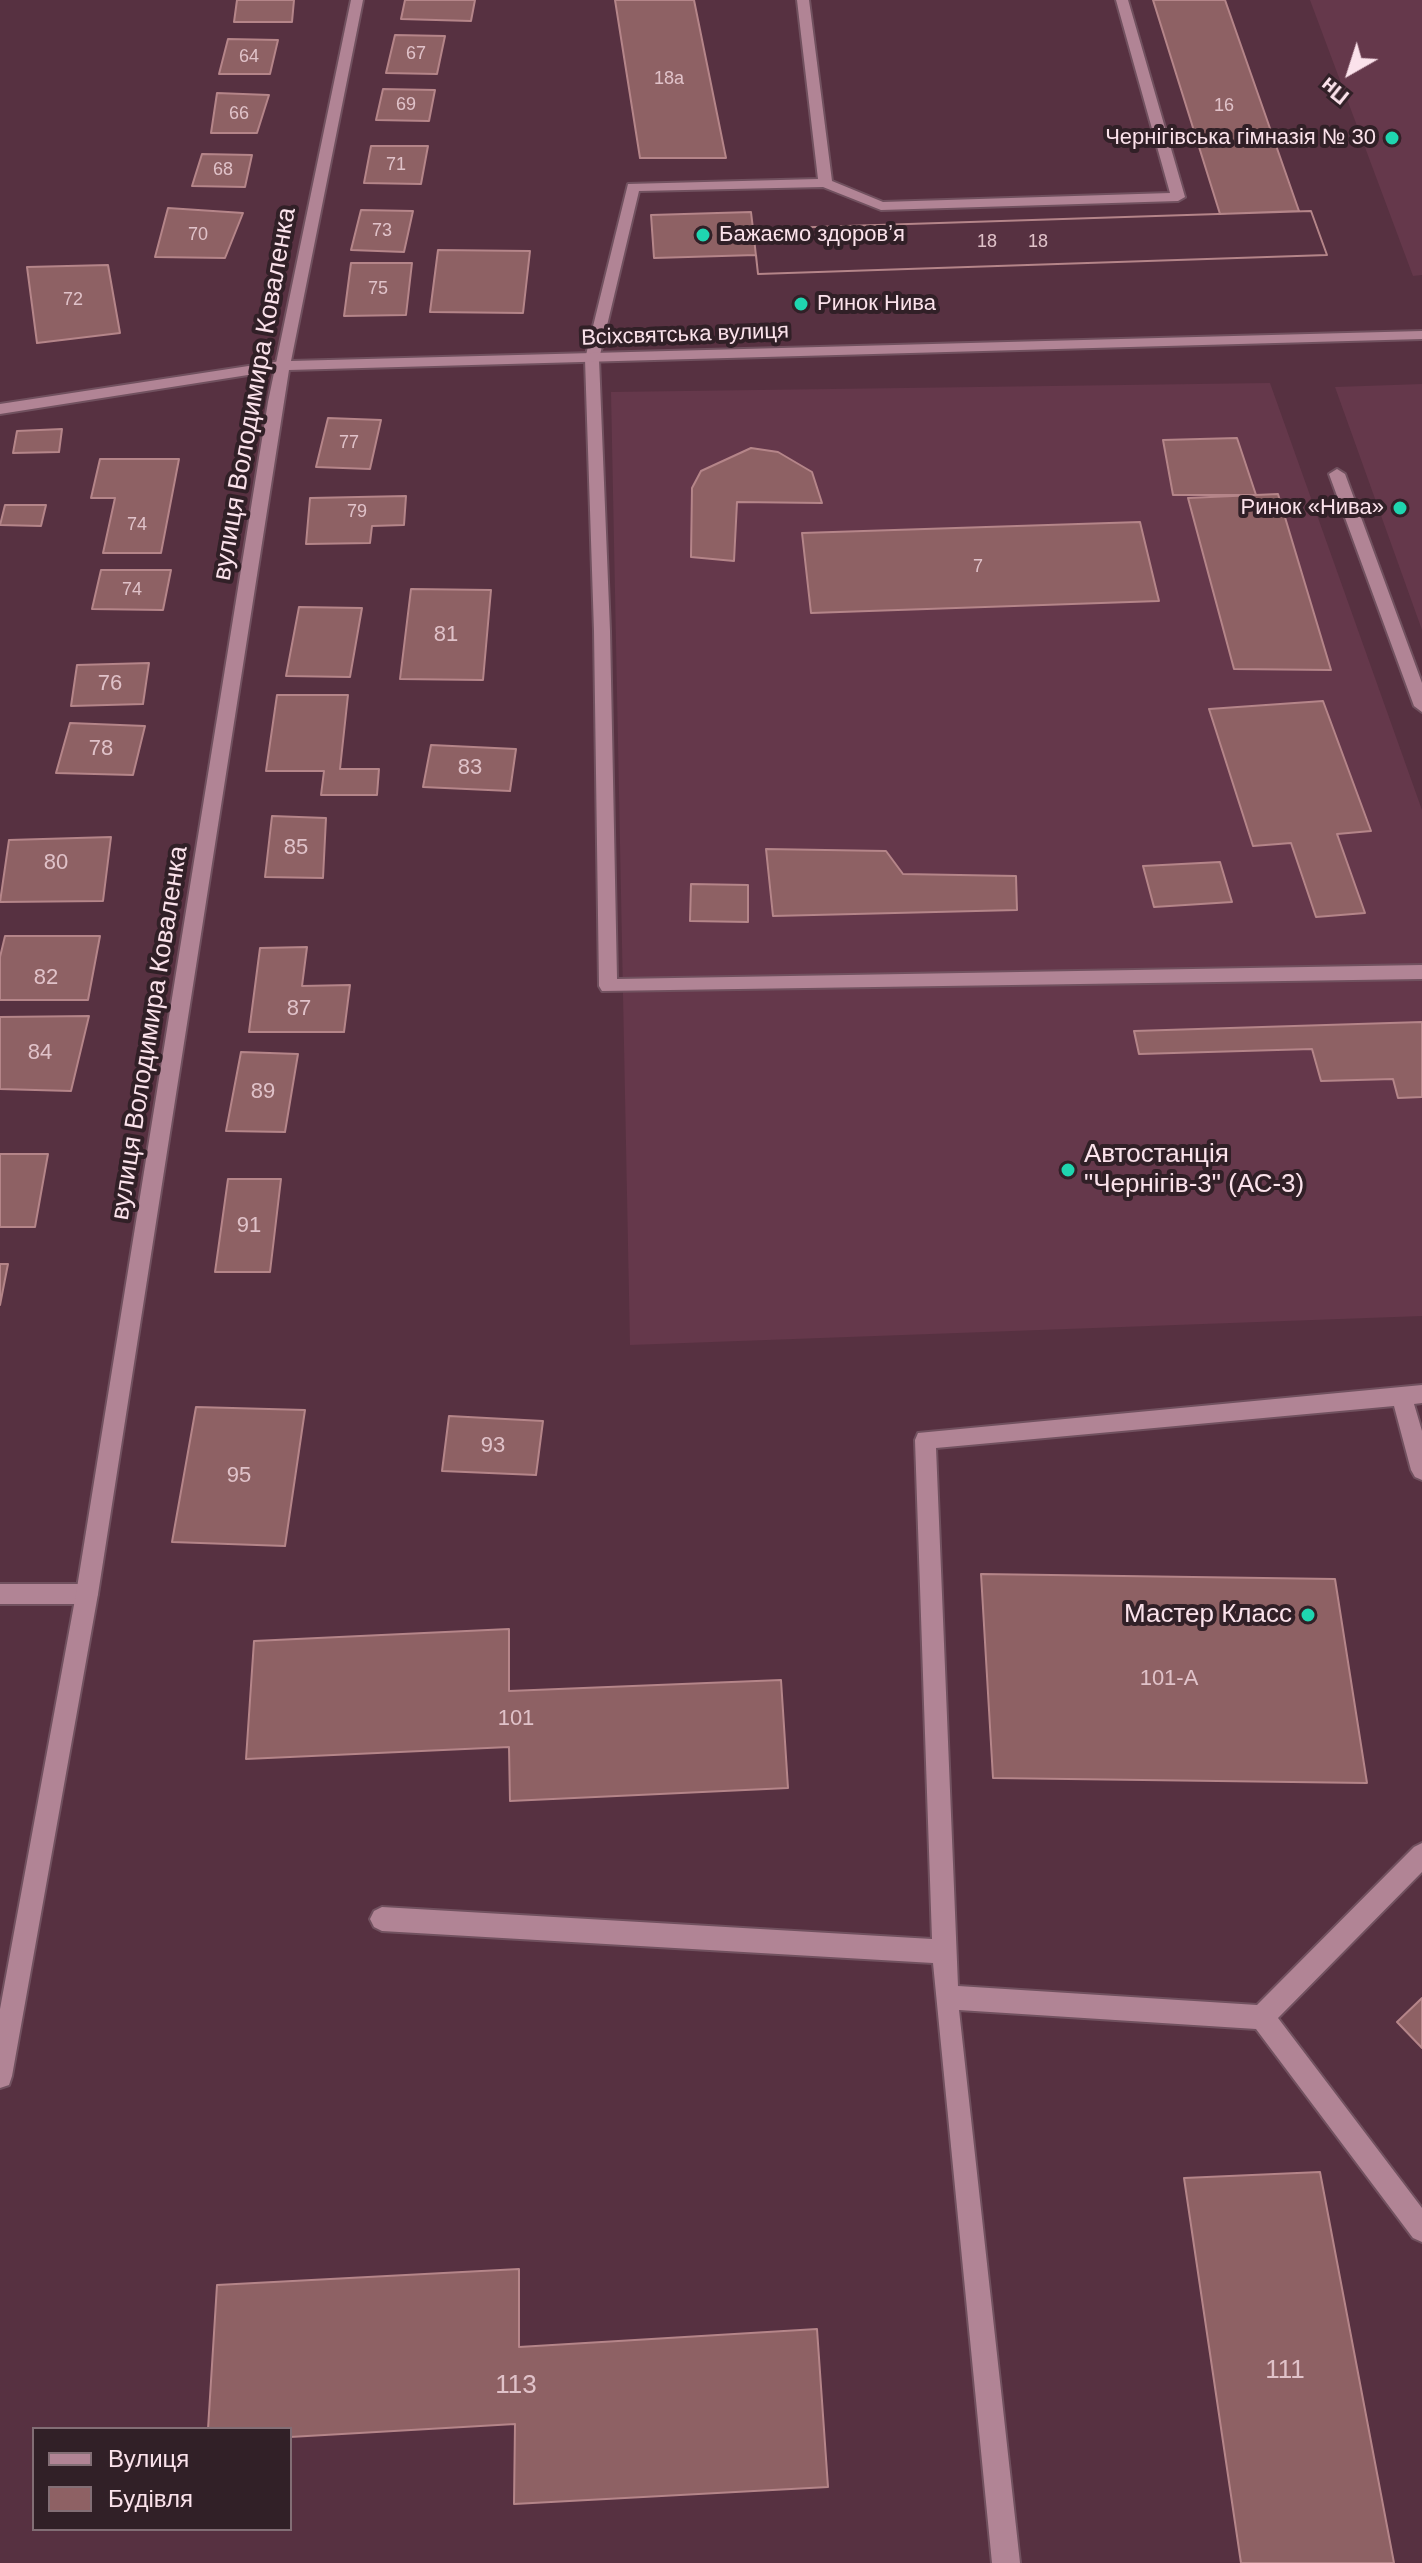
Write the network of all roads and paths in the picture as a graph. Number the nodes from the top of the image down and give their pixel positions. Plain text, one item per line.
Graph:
1 (357, 0) edge
2 (803, 0) edge
3 (1122, 0) edge
4 (825, 183) junction
5 (1422, 335) edge
6 (592, 359) junction
7 (281, 366) junction
8 (0, 409) edge
9 (1337, 474) dead end
10 (1422, 706) edge
11 (1422, 972) edge
12 (1412, 1395) edge
13 (1422, 1470) edge
14 (0, 1594) edge
15 (87, 1594) junction
16 (1422, 1855) edge
17 (382, 1919) dead end
18 (942, 1952) junction
19 (946, 1997) junction
20 (1262, 2017) junction
21 (0, 2076) edge
22 (1422, 2229) edge
23 (1006, 2563) edge

1 - 7 street, вулиця Володимира Коваленка
2 - 4 street
3 - 4 street
4 - 6 street
5 - 6 street, Всіхсвятська вулиця
6 - 7 street, Всіхсвятська вулиця
6 - 11 street
7 - 8 street, Всіхсвятська вулиця
7 - 15 street, вулиця Володимира Коваленка
9 - 10 street
12 - 13 street
12 - 18 street
14 - 15 street
15 - 21 street, вулиця Володимира Коваленка
16 - 20 street
17 - 18 street
18 - 19 street
19 - 20 street
19 - 23 street
20 - 22 street

